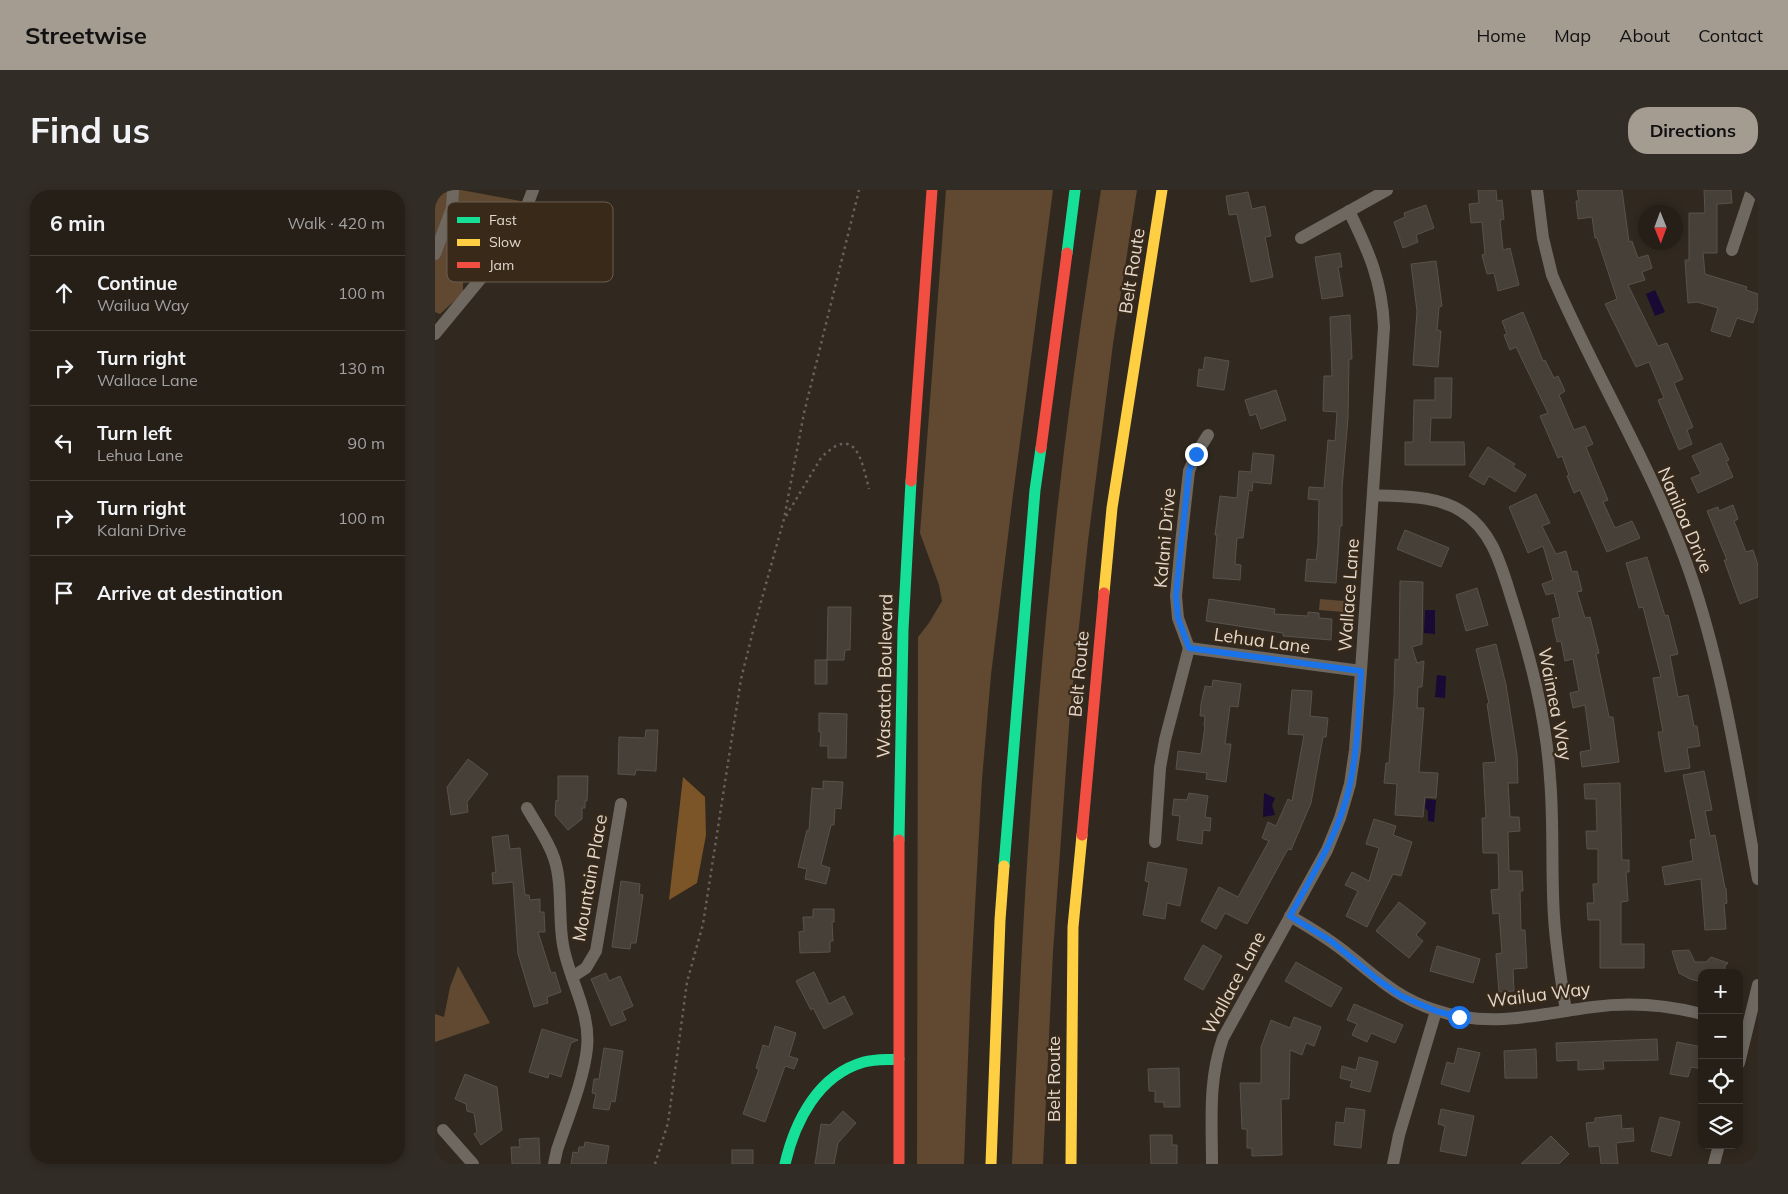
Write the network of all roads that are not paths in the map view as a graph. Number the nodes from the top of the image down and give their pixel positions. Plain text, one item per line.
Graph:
1 (533, 190) edge
2 (933, 190) edge
3 (1075, 190) edge
4 (1162, 190) edge
5 (1387, 190) edge
6 (1537, 190) edge
7 (1752, 190) edge
8 (528, 202) edge
9 (1349, 211) junction
10 (447, 222) edge
11 (1301, 238) dead end
12 (1732, 250) dead end
13 (435, 254) edge
14 (479, 282) edge
15 (435, 334) edge
16 (1208, 434) dead end
17 (1373, 495) junction
18 (1189, 648) junction
19 (1361, 671) junction
20 (621, 804) dead end
21 (527, 808) dead end
22 (1155, 842) dead end
23 (1758, 879) edge
24 (1290, 916) junction
25 (572, 978) junction
26 (1758, 985) edge
27 (1436, 1011) junction
28 (1566, 1011) junction
29 (1698, 1013) edge
30 (1744, 1025) edge
31 (899, 1059) junction
32 (1740, 1059) edge
33 (443, 1130) dead end
34 (1718, 1149) edge
35 (473, 1164) edge
36 (554, 1164) edge
37 (785, 1164) edge
38 (899, 1164) edge
39 (991, 1164) edge
40 (1071, 1164) edge
41 (1212, 1164) edge
42 (1393, 1164) edge
43 (1714, 1164) edge

1 - 8 street
2 - 31 main road, Wasatch Boulevard
3 - 39 main road
4 - 40 main road, Belt Route
5 - 9 street
6 - 23 street, Naniloa Drive
7 - 12 street
9 - 11 street
9 - 17 street, Wallace Lane
10 - 13 street
14 - 15 street
16 - 18 street, Kalani Drive
17 - 19 street, Wallace Lane
17 - 28 street, Waimea Way
18 - 19 street, Lehua Lane
18 - 22 street
19 - 24 street, Wallace Lane
20 - 25 street, Mountain Place
21 - 25 street
24 - 27 street, Wailua Way
24 - 41 street, Wallace Lane
25 - 36 street
26 - 30 street
27 - 28 street, Wailua Way
27 - 42 street
28 - 29 street, Wailua Way
30 - 32 street
31 - 37 main road
31 - 38 main road, Wasatch Boulevard
33 - 35 street
34 - 43 street

